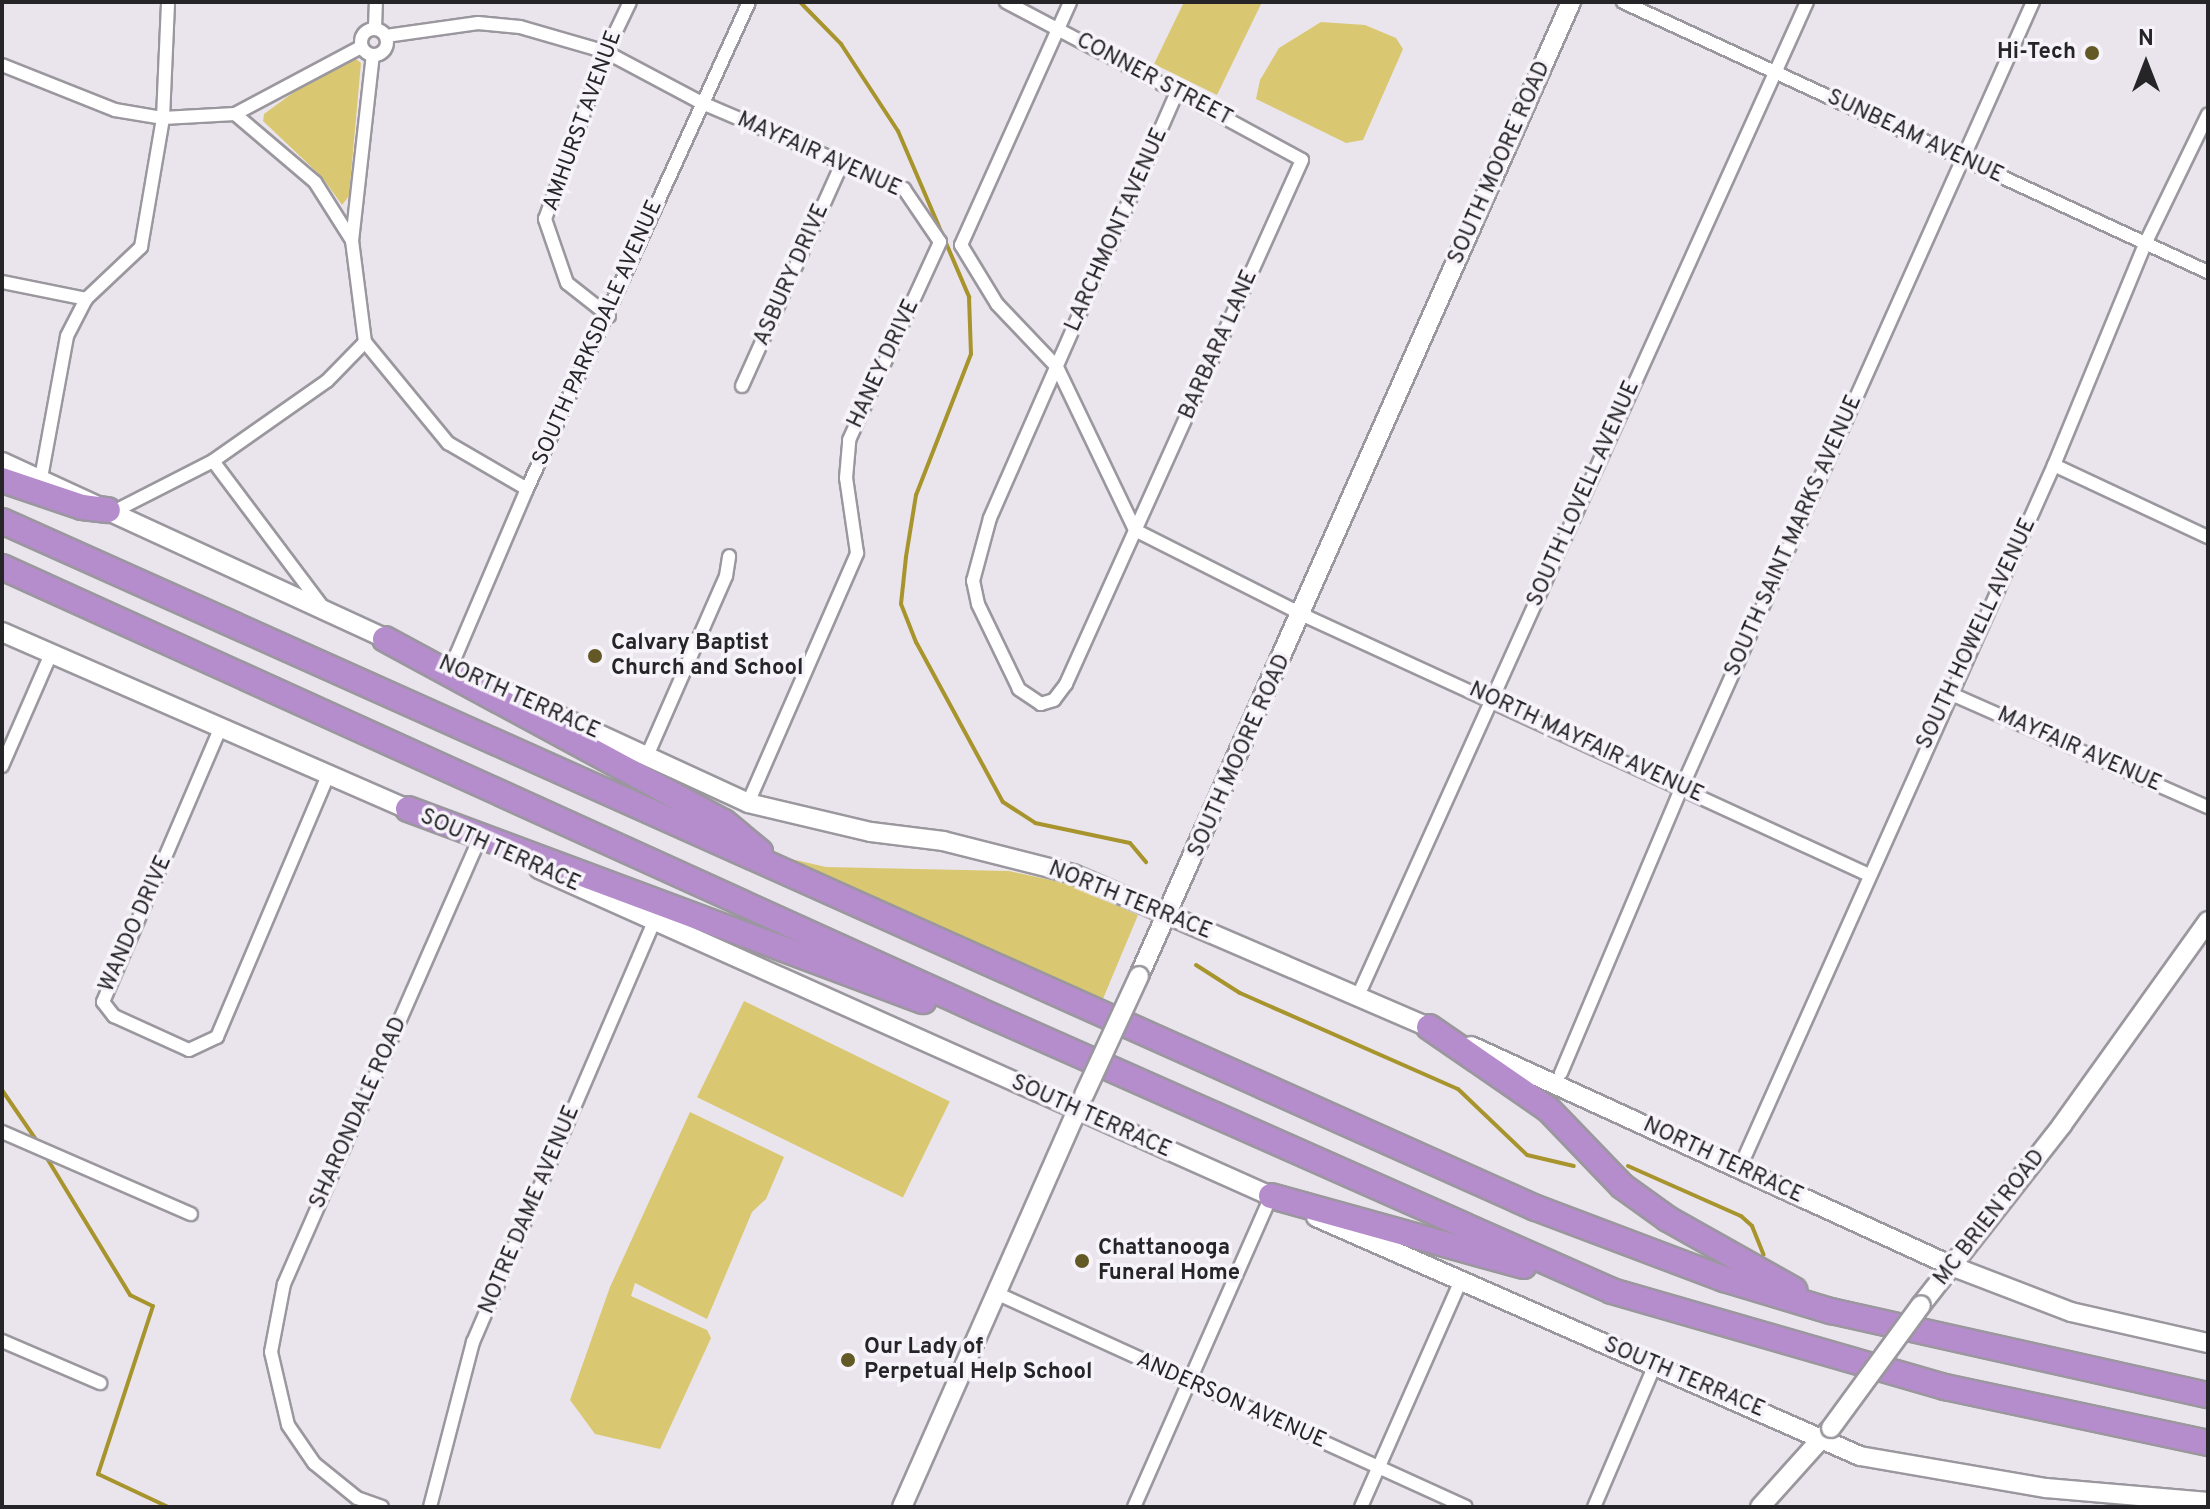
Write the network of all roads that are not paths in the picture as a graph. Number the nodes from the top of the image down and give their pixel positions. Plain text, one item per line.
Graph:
1 (168, 2) edge
2 (376, 2) edge
3 (630, 2) edge
4 (749, 2) edge
5 (1006, 2) edge
6 (1070, 2) edge
7 (1571, 2) edge
8 (1623, 2) edge
9 (1807, 2) edge
10 (2033, 2) edge
11 (1058, 29) junction
12 (380, 32) junction
13 (361, 47) junction
14 (606, 52) junction
15 (373, 55) junction
16 (2, 65) edge
17 (1777, 71) junction
18 (1177, 92) junction
19 (700, 102) junction
20 (235, 114) junction
21 (2208, 114) edge
22 (163, 118) junction
23 (1302, 160) joint
24 (1962, 160) junction
25 (842, 164) junction
26 (352, 241) junction
27 (940, 242) junction
28 (2145, 244) junction
29 (961, 245) junction
30 (2208, 272) edge
31 (2, 282) edge
32 (86, 299) junction
33 (609, 316) junction
34 (365, 342) junction
35 (1057, 367) junction
36 (742, 386) dead end
37 (213, 461) junction
38 (2, 462) edge
39 (2054, 465) junction
40 (41, 478) junction
41 (2, 480) edge
42 (527, 489) junction
43 (110, 511) junction
44 (2, 521) edge
45 (1135, 530) junction
46 (2208, 537) edge
47 (729, 556) dead end
48 (2, 567) edge
49 (329, 615) junction
50 (1303, 615) junction
51 (2, 632) edge
52 (385, 639) junction
53 (51, 654) junction
54 (451, 667) junction
55 (1949, 693) junction
56 (1491, 700) junction
57 (220, 729) junction
58 (647, 756) junction
59 (2, 766) edge
60 (328, 775) junction
61 (1682, 787) junction
62 (748, 803) junction
63 (2208, 807) edge
64 (408, 809) junction
65 (478, 842) junction
66 (783, 872) junction
67 (1867, 874) junction
68 (1169, 916) junction
69 (654, 921) junction
70 (2208, 921) edge
71 (1362, 987) dead end
72 (978, 1010) junction
73 (1429, 1027) junction
74 (1561, 1073) dead end
75 (1080, 1104) junction
76 (2, 1132) edge
77 (1746, 1154) dead end
78 (1271, 1196) junction
79 (191, 1214) dead end
80 (1954, 1267) junction
81 (1460, 1283) junction
82 (1612, 1291) junction
83 (996, 1293) junction
84 (1831, 1311) junction
85 (2, 1341) edge
86 (2208, 1343) edge
87 (1654, 1367) junction
88 (1187, 1382) junction
89 (100, 1383) dead end
90 (2208, 1395) edge
91 (1827, 1432) junction
92 (2208, 1443) edge
93 (1378, 1467) junction
94 (2208, 1502) edge
95 (382, 1507) edge
96 (430, 1507) edge
97 (902, 1507) edge
98 (1134, 1507) edge
99 (1361, 1507) edge
100 (1466, 1507) edge
101 (1594, 1507) edge
102 (1760, 1507) edge

1 - 22 street
2 - 12 street
3 - 14 street, AMHURST AVENUE
4 - 19 street, SOUTH PARKSDALE AVENUE
5 - 11 street, CONNER STREET
6 - 11 street
7 - 50 street, SOUTH MOORE ROAD
8 - 17 street, SUNBEAM AVENUE
9 - 17 street, SOUTH LOVELL AVENUE
10 - 24 street, SOUTH SAINT MARKS AVENUE
11 - 18 street, CONNER STREET
11 - 29 street
12 - 13 street
12 - 14 street, MAYFAIR AVENUE
12 - 15 street
13 - 15 street
13 - 20 street
14 - 19 street, MAYFAIR AVENUE
14 - 33 street, AMHURST AVENUE
15 - 26 street
16 - 22 street
17 - 24 street, SUNBEAM AVENUE
17 - 56 street, SOUTH LOVELL AVENUE
18 - 23 street, CONNER STREET
18 - 35 street, LARCHMONT AVENUE
19 - 25 street, MAYFAIR AVENUE
19 - 33 street, SOUTH PARKSDALE AVENUE
20 - 22 street
20 - 26 street
21 - 28 street, SOUTH HOWELL AVENUE
22 - 32 street
23 - 45 street, BARBARA LANE
24 - 28 street, SUNBEAM AVENUE
24 - 61 street, SOUTH SAINT MARKS AVENUE
25 - 27 street, MAYFAIR AVENUE
25 - 36 street, ASBURY DRIVE
26 - 34 street
27 - 29 street
27 - 62 street, HANEY DRIVE
28 - 30 street, SUNBEAM AVENUE
28 - 39 street, SOUTH HOWELL AVENUE
29 - 35 street
31 - 32 street
32 - 40 street
33 - 42 street, SOUTH PARKSDALE AVENUE
34 - 37 street
34 - 42 street
35 - 45 street
35 - 45 street, LARCHMONT AVENUE
37 - 43 street
37 - 49 street
38 - 40 street, NORTH TERRACE
39 - 46 street
39 - 55 street, SOUTH HOWELL AVENUE
40 - 43 street, NORTH TERRACE
41 - 43 highway
42 - 54 street, SOUTH PARKSDALE AVENUE
43 - 49 street, NORTH TERRACE
44 - 66 highway
45 - 50 street
47 - 58 street
48 - 72 highway
49 - 52 street, NORTH TERRACE
50 - 56 street, NORTH MAYFAIR AVENUE
50 - 68 street, SOUTH MOORE ROAD
51 - 53 street, SOUTH TERRACE
52 - 54 street, NORTH TERRACE
52 - 66 highway
53 - 57 street, SOUTH TERRACE
53 - 59 street
54 - 58 street, NORTH TERRACE
55 - 63 street, MAYFAIR AVENUE
55 - 67 street, SOUTH HOWELL AVENUE
56 - 61 street, NORTH MAYFAIR AVENUE
56 - 71 street, SOUTH LOVELL AVENUE
57 - 60 street, SOUTH TERRACE
57 - 60 street, WANDO DRIVE
58 - 62 street, NORTH TERRACE
60 - 64 street, SOUTH TERRACE
61 - 67 street, NORTH MAYFAIR AVENUE
61 - 74 street, SOUTH SAINT MARKS AVENUE
62 - 68 street, NORTH TERRACE
64 - 65 street, SOUTH TERRACE
64 - 72 highway
65 - 69 street, SOUTH TERRACE
65 - 95 street, SHARONDALE ROAD
66 - 84 highway
67 - 77 street, SOUTH HOWELL AVENUE
68 - 73 street, NORTH TERRACE
68 - 75 street, SOUTH MOORE ROAD, bridge
69 - 75 street, SOUTH TERRACE
69 - 96 street, NOTRE DAME AVENUE
70 - 80 street, MC BRIEN ROAD
72 - 82 highway
73 - 80 street, NORTH TERRACE
73 - 84 highway
75 - 78 street, SOUTH TERRACE
75 - 83 street, SOUTH MOORE ROAD
76 - 79 street
78 - 81 street, SOUTH TERRACE
78 - 82 highway
78 - 88 street
80 - 86 street, NORTH TERRACE
80 - 91 street, MC BRIEN ROAD, bridge
81 - 87 street, SOUTH TERRACE
81 - 93 street
82 - 92 highway
83 - 88 street, ANDERSON AVENUE
83 - 97 street, SOUTH MOORE ROAD
84 - 90 highway
85 - 89 street
87 - 91 street, SOUTH TERRACE
87 - 101 street
88 - 93 street, ANDERSON AVENUE
88 - 98 street
91 - 94 street, SOUTH TERRACE
91 - 102 street, MC BRIEN ROAD
93 - 99 street
93 - 100 street, ANDERSON AVENUE

